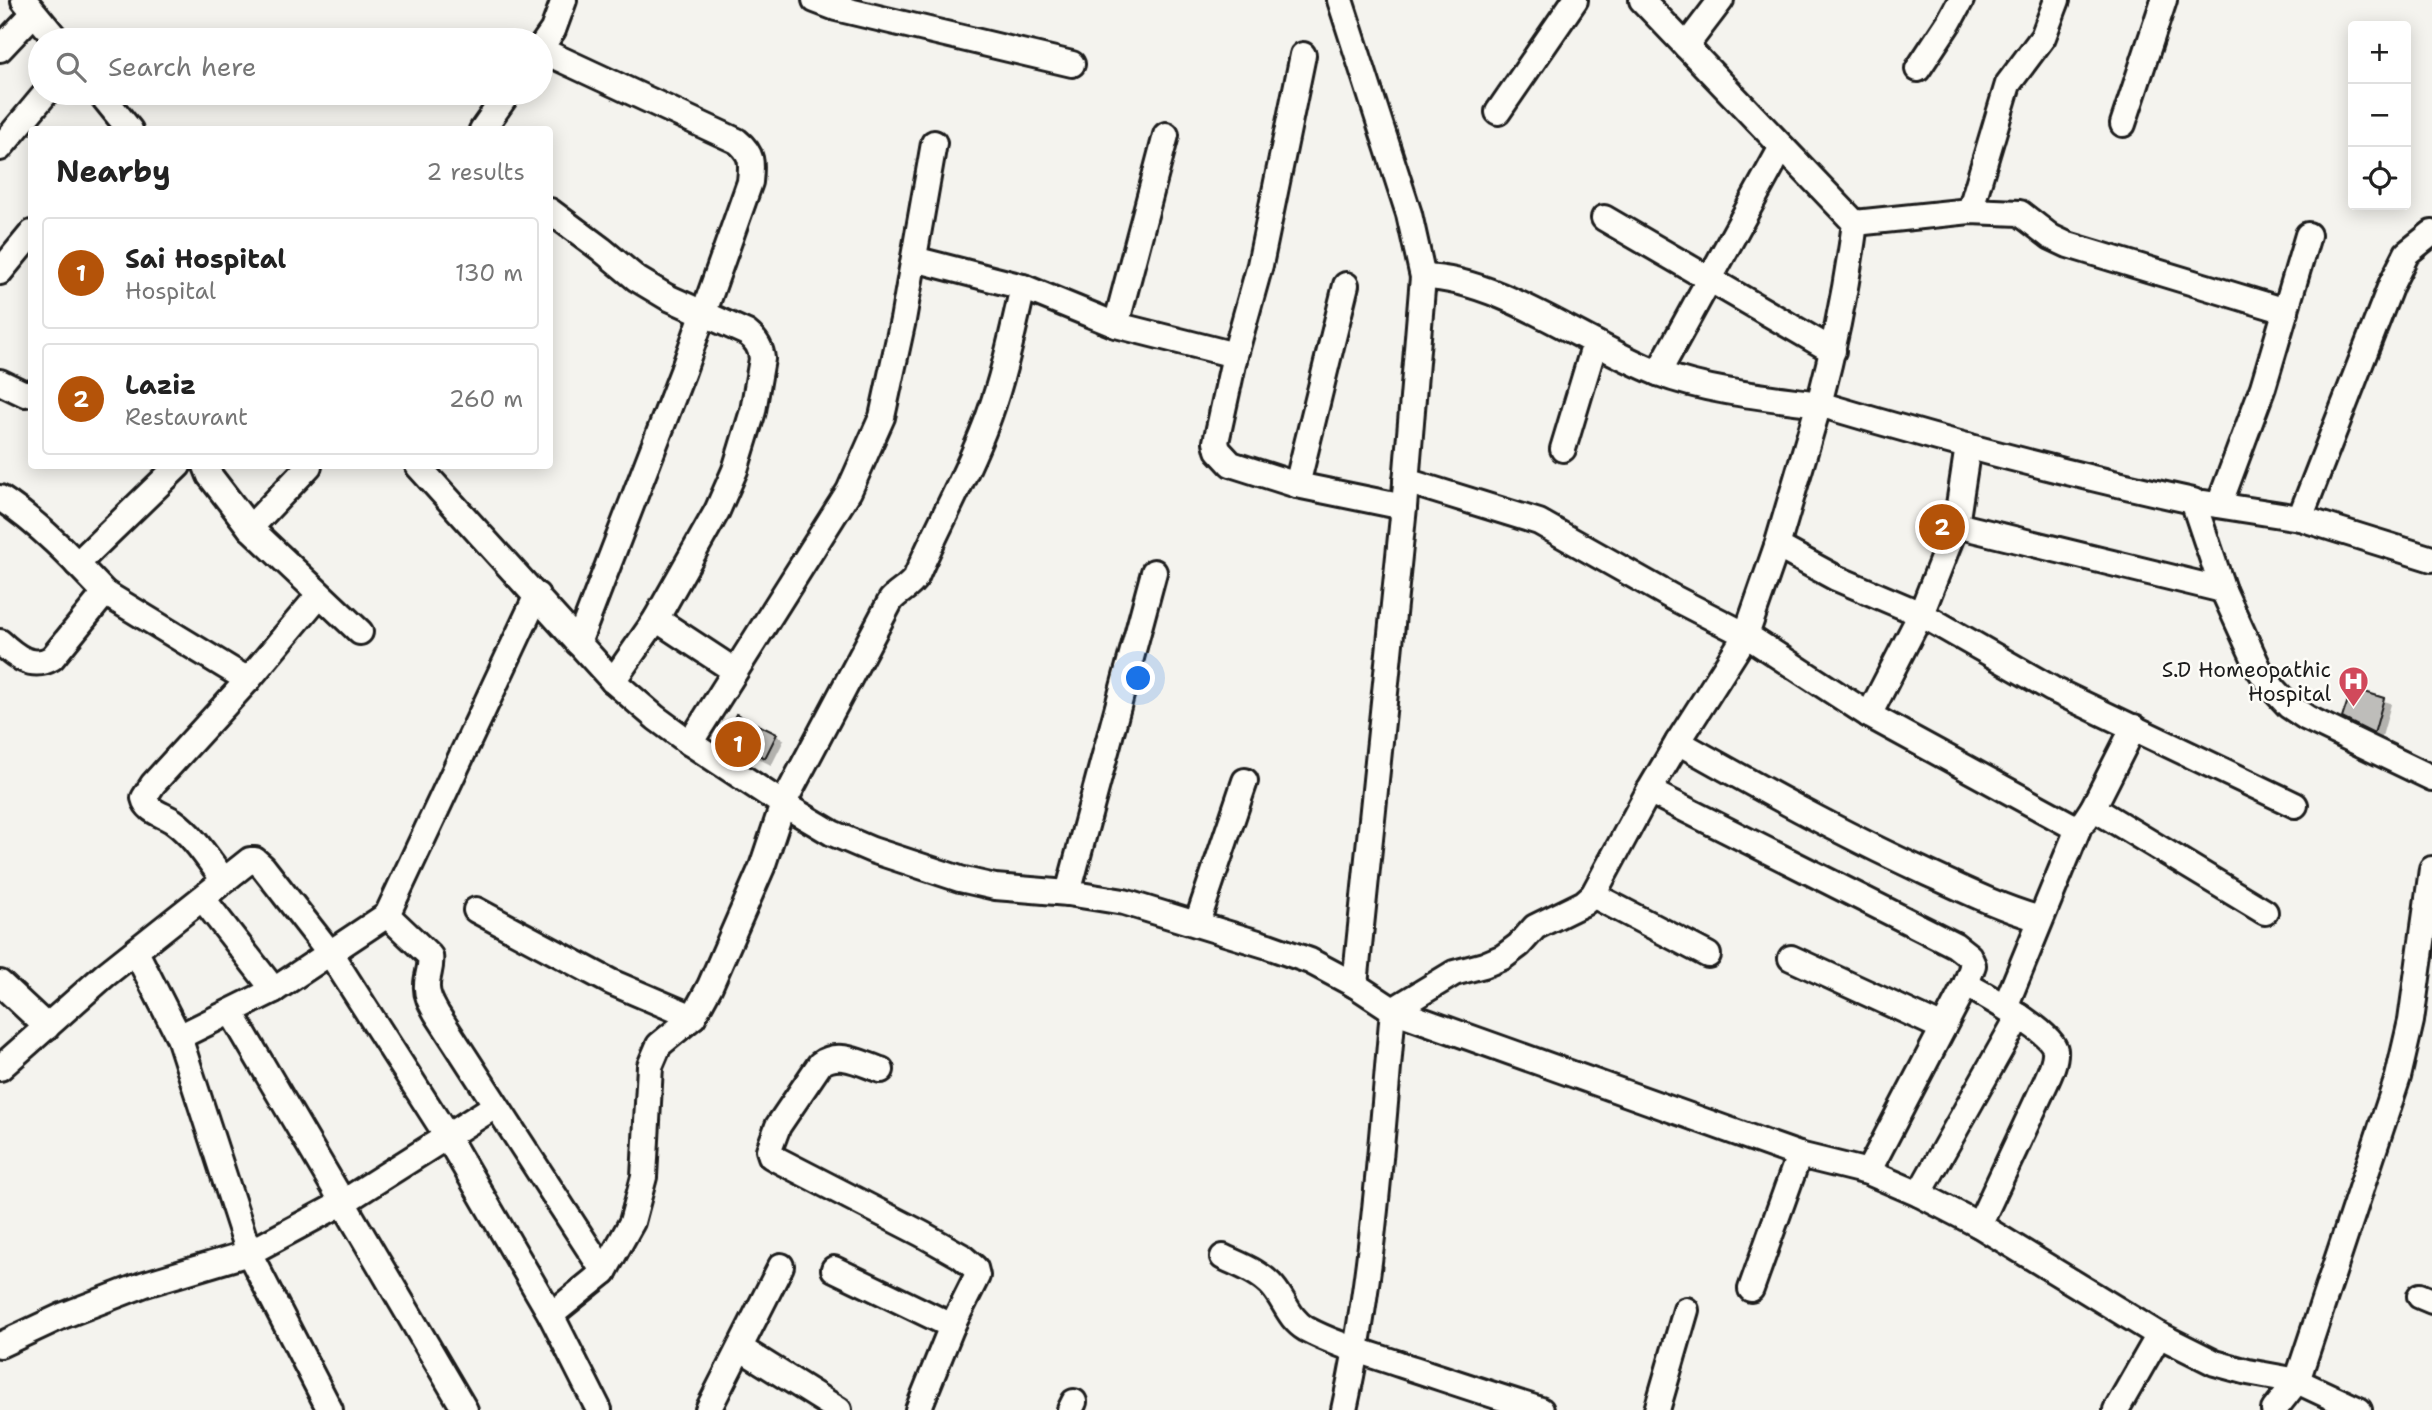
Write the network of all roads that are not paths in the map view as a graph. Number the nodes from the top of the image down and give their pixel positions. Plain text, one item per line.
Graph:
1 (564, 0) edge
2 (815, 0) edge
3 (1340, 0) edge
4 (1575, 0) edge
5 (1642, 0) edge
6 (1721, 0) edge
7 (1961, 0) edge
8 (2057, 0) edge
9 (2164, 0) edge
10 (29, 6) edge
11 (47, 28) edge
12 (553, 30) edge
13 (1686, 46) junction
14 (0, 49) edge
15 (553, 54) edge
16 (1303, 55) dead end
17 (1072, 64) dead end
18 (1918, 69) dead end
19 (36, 105) edge
20 (108, 105) edge
21 (500, 105) edge
22 (1498, 112) dead end
23 (2123, 124) dead end
24 (122, 126) edge
25 (485, 126) edge
26 (1166, 135) dead end
27 (934, 143) dead end
28 (1782, 146) junction
29 (0, 148) edge
30 (1970, 211) junction
31 (553, 213) edge
32 (1604, 218) dead end
33 (1855, 223) junction
34 (2432, 233) edge
35 (2308, 235) dead end
36 (28, 238) edge
37 (914, 259) junction
38 (0, 272) edge
39 (1423, 277) junction
40 (1710, 279) junction
41 (1346, 285) dead end
42 (1023, 287) junction
43 (2286, 311) junction
44 (703, 312) junction
45 (1116, 325) junction
46 (1595, 343) junction
47 (1833, 351) junction
48 (1235, 355) junction
49 (1658, 373) junction
50 (0, 382) edge
51 (28, 393) edge
52 (1819, 404) junction
53 (1968, 446) junction
54 (1563, 449) dead end
55 (175, 469) edge
56 (207, 469) edge
57 (306, 469) edge
58 (421, 469) edge
59 (1406, 481) junction
60 (1297, 485) junction
61 (0, 498) edge
62 (2193, 501) junction
63 (2219, 505) junction
64 (1404, 508) junction
65 (2300, 518) junction
66 (1956, 525) junction
67 (250, 528) junction
68 (1777, 546) junction
69 (2432, 559) edge
70 (77, 564) junction
71 (1154, 572) dead end
72 (2223, 590) junction
73 (104, 593) junction
74 (319, 595) junction
75 (537, 595) junction
76 (1921, 614) junction
77 (656, 619) junction
78 (360, 632) dead end
79 (1746, 635) junction
80 (0, 642) edge
81 (578, 643) junction
82 (735, 671) junction
83 (248, 680) junction
84 (613, 681) junction
85 (1869, 715) junction
86 (2134, 727) junction
87 (1678, 742) junction
88 (690, 743) junction
89 (2432, 778) edge
90 (1245, 781) dead end
91 (1649, 791) junction
92 (783, 804) junction
93 (2295, 805) dead end
94 (2093, 808) junction
95 (2078, 829) junction
96 (2432, 869) edge
97 (223, 879) junction
98 (1068, 894) junction
99 (1593, 895) junction
100 (203, 899) junction
101 (476, 910) dead end
102 (2265, 912) dead end
103 (387, 915) junction
104 (2040, 919) junction
105 (1197, 923) junction
106 (136, 952) junction
107 (330, 953) junction
108 (1708, 955) dead end
109 (1791, 958) dead end
110 (0, 983) edge
111 (1966, 984) junction
112 (1355, 985) junction
113 (274, 990) junction
114 (1394, 1010) junction
115 (231, 1012) junction
116 (2012, 1012) junction
117 (692, 1017) junction
118 (2422, 1025) edge
119 (47, 1027) junction
120 (1943, 1028) junction
121 (179, 1037) junction
122 (0, 1068) edge
123 (881, 1070) dead end
124 (495, 1107) junction
125 (447, 1136) junction
126 (1799, 1155) junction
127 (1868, 1172) junction
128 (1919, 1194) junction
129 (342, 1203) junction
130 (1979, 1225) junction
131 (248, 1253) junction
132 (1223, 1257) dead end
133 (781, 1266) dead end
134 (834, 1269) dead end
135 (604, 1272) junction
136 (1751, 1289) dead end
137 (1686, 1310) dead end
138 (551, 1315) junction
139 (952, 1326) junction
140 (2159, 1335) junction
141 (0, 1345) edge
142 (740, 1348) junction
143 (1357, 1350) junction
144 (2297, 1381) junction
145 (595, 1409) edge
146 (330, 1410) edge
147 (465, 1410) edge
148 (708, 1410) edge
149 (839, 1410) edge
150 (918, 1410) edge
151 (1344, 1410) edge
152 (1541, 1410) edge
153 (1657, 1410) edge
154 (2116, 1410) edge
155 (2274, 1410) edge
156 (2359, 1410) edge

1 - 12 street
2 - 17 street
3 - 39 street
4 - 22 street
5 - 13 street
6 - 13 street
7 - 18 street
8 - 30 street
9 - 23 street
10 - 11 street
10 - 14 street
13 - 28 street
15 - 44 street
16 - 48 street
19 - 29 street
20 - 24 street
21 - 25 street
26 - 45 street
27 - 37 street
28 - 33 street
28 - 40 street
30 - 33 street
30 - 43 street
31 - 44 street
32 - 40 street
33 - 47 street
34 - 65 street
35 - 43 street
36 - 38 street
37 - 42 street
37 - 82 street
39 - 46 street
39 - 59 street
40 - 47 street
40 - 49 street
41 - 60 street
42 - 45 street
42 - 92 street
43 - 63 street
44 - 77 street
44 - 81 street
45 - 48 street
46 - 49 street
46 - 54 street
47 - 52 street
48 - 60 street
49 - 52 street
50 - 51 street
52 - 53 street
52 - 68 street
53 - 62 street
53 - 66 street
55 - 70 street
56 - 67 street
57 - 67 street
58 - 75 street
59 - 64 street
59 - 79 street
60 - 64 street
61 - 70 street
62 - 63 street
62 - 72 street
63 - 65 street
64 - 112 street
65 - 69 street
66 - 72 street
66 - 76 street
67 - 74 street
68 - 76 street
68 - 79 street
70 - 73 street
71 - 98 street
72 - 89 street
73 - 80 street
73 - 83 street
74 - 78 street
74 - 83 street
75 - 81 street
75 - 103 street
76 - 85 street
76 - 86 street
77 - 82 street
77 - 84 street
79 - 85 street
79 - 87 street
81 - 84 street
82 - 88 street
83 - 97 street
84 - 88 street
85 - 95 street
86 - 93 street
86 - 94 street
87 - 91 street
87 - 104 street
88 - 92 street
90 - 105 street
91 - 99 street
91 - 111 street
92 - 98 street
92 - 117 street
94 - 95 street
94 - 102 street
95 - 104 street
96 - 118 street
97 - 100 street
97 - 107 street
98 - 105 street
99 - 108 street
99 - 114 street
100 - 106 street
100 - 113 street
101 - 117 street
103 - 107 street
103 - 124 street
104 - 116 street
105 - 112 street
106 - 119 street
106 - 121 street
107 - 113 street
107 - 125 street
109 - 120 street
110 - 119 street
111 - 116 street
111 - 120 street
112 - 114 street
113 - 115 street
114 - 126 street
114 - 143 street
115 - 121 street
115 - 129 street
116 - 128 street
116 - 130 street
117 - 135 street
118 - 144 street
119 - 122 street
120 - 127 street
121 - 131 street
123 - 139 street
124 - 125 street
124 - 135 street
125 - 129 street
125 - 138 street
126 - 127 street
126 - 136 street
127 - 128 street
128 - 130 street
129 - 131 street
129 - 147 street
130 - 140 street
131 - 141 street
131 - 146 street
132 - 143 street
133 - 142 street
134 - 139 street
135 - 138 street
137 - 153 street
138 - 145 street
139 - 150 street
140 - 144 street
140 - 154 street
142 - 148 street
142 - 149 street
143 - 151 street
143 - 152 street
144 - 155 street
144 - 156 street

